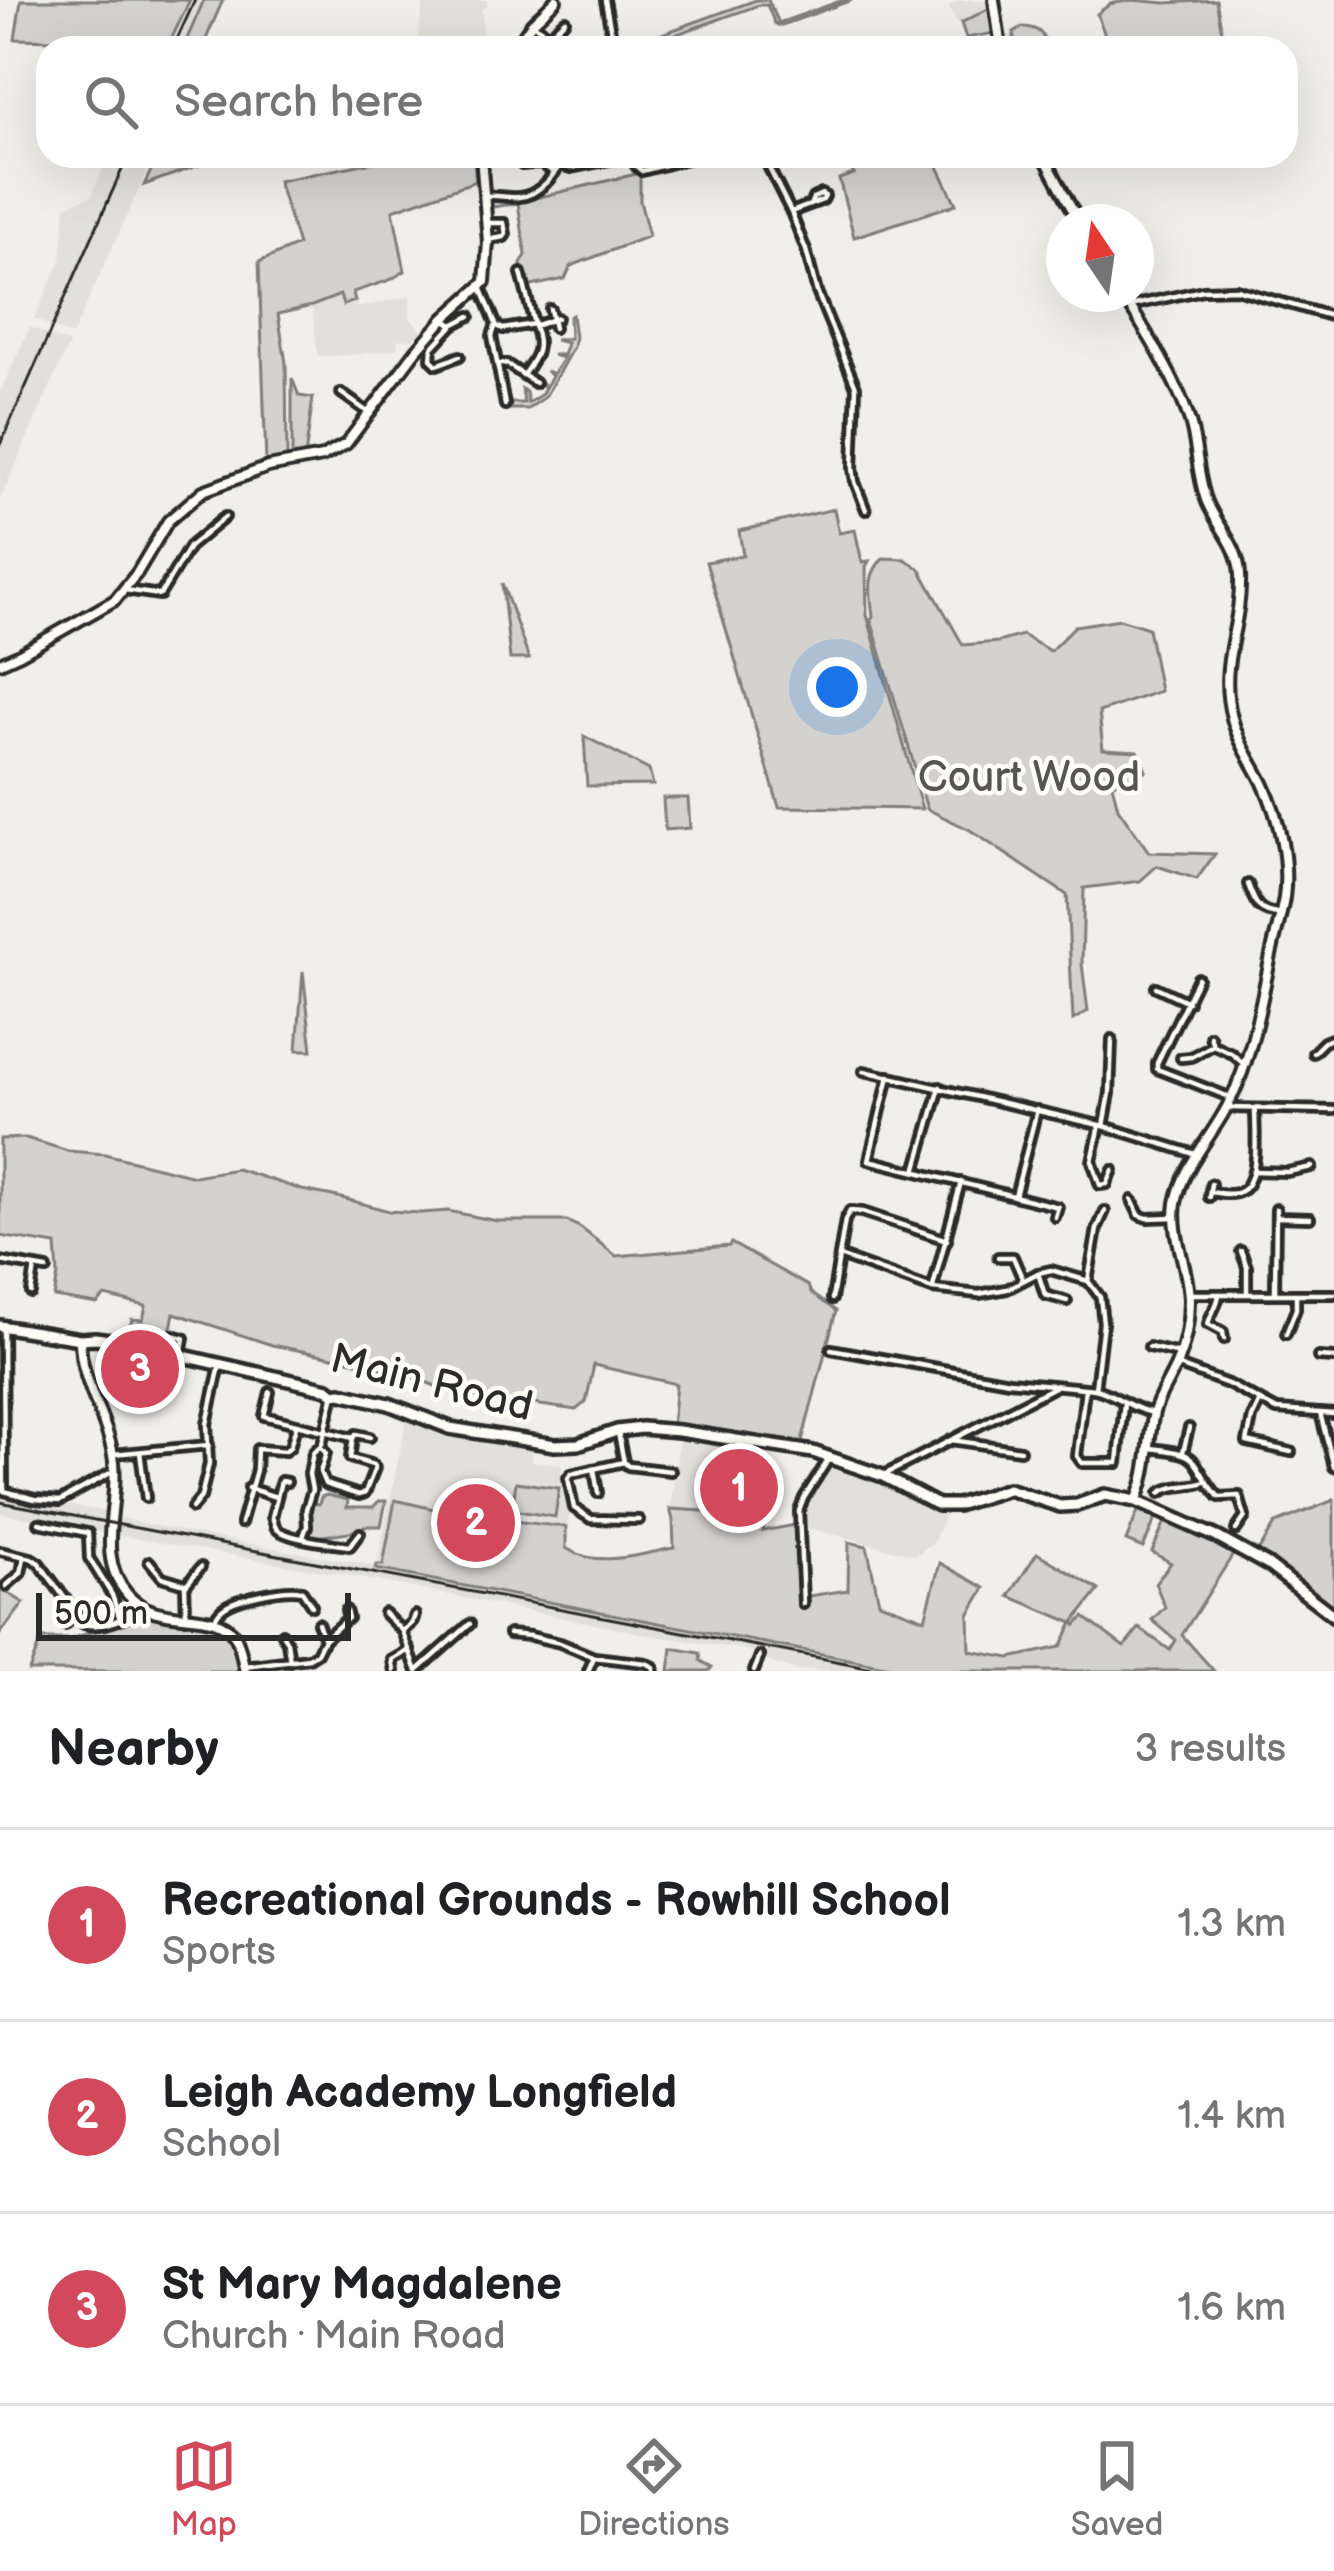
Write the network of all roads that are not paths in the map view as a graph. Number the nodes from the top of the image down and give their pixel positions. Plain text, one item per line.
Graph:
1 (556, 0) edge
2 (605, 0) edge
3 (994, 0) edge
4 (565, 20) dead end
5 (532, 22) junction
6 (549, 35) joint
7 (522, 36) edge
8 (612, 36) edge
9 (999, 36) edge
10 (482, 168) edge
11 (548, 168) edge
12 (558, 168) edge
13 (769, 168) edge
14 (1050, 168) edge
15 (554, 173) junction
16 (486, 197) junction
17 (811, 203) dead end
18 (1069, 204) edge
19 (791, 212) junction
20 (488, 224) junction
21 (488, 240) junction
22 (521, 273) dead end
23 (481, 287) junction
24 (1154, 301) edge
25 (550, 309) dead end
26 (1133, 312) edge
27 (470, 316) dead end
28 (1334, 317) edge
29 (554, 319) junction
30 (448, 322) junction
31 (534, 325) junction
32 (497, 326) junction
33 (554, 328) dead end
34 (460, 356) dead end
35 (499, 364) junction
36 (523, 375) junction
37 (535, 382) dead end
38 (341, 393) dead end
39 (505, 405) dead end
40 (369, 413) junction
41 (866, 510) dead end
42 (225, 517) dead end
43 (124, 590) junction
44 (0, 663) edge
45 (1247, 884) dead end
46 (1281, 914) junction
47 (1198, 978) dead end
48 (1156, 987) dead end
49 (1188, 1002) junction
50 (1210, 1036) dead end
51 (1334, 1038) edge
52 (1112, 1040) dead end
53 (1213, 1045) junction
54 (1314, 1053) dead end
55 (1181, 1058) dead end
56 (1244, 1064) junction
57 (864, 1071) dead end
58 (889, 1076) junction
59 (940, 1087) junction
60 (1232, 1098) junction
61 (1227, 1108) junction
62 (1256, 1108) junction
63 (1037, 1110) junction
64 (1334, 1110) edge
65 (1102, 1125) junction
66 (1198, 1155) junction
67 (1312, 1167) dead end
68 (1113, 1170) dead end
69 (916, 1171) junction
70 (1253, 1171) junction
71 (962, 1182) junction
72 (1210, 1191) dead end
73 (1015, 1196) junction
74 (1135, 1203) dead end
75 (1105, 1211) dead end
76 (1175, 1216) junction
77 (1055, 1217) dead end
78 (1310, 1218) dead end
79 (947, 1240) junction
80 (1241, 1251) dead end
81 (839, 1256) junction
82 (998, 1257) dead end
83 (0, 1261) edge
84 (35, 1267) junction
85 (47, 1269) dead end
86 (1038, 1273) junction
87 (1024, 1280) junction
88 (1088, 1281) junction
89 (932, 1289) junction
90 (32, 1293) dead end
91 (1276, 1293) junction
92 (1189, 1294) junction
93 (1219, 1294) junction
94 (1247, 1294) junction
95 (1297, 1294) junction
96 (1334, 1294) edge
97 (832, 1299) dead end
98 (1067, 1301) dead end
99 (2, 1326) edge
100 (1286, 1334) dead end
101 (172, 1335) dead end
102 (80, 1339) junction
103 (1224, 1339) dead end
104 (118, 1341) junction
105 (1149, 1347) dead end
106 (831, 1349) dead end
107 (1180, 1354) junction
108 (181, 1355) junction
109 (1318, 1357) dead end
110 (1334, 1358) edge
111 (220, 1365) junction
112 (1177, 1365) junction
113 (2, 1383) edge
114 (1054, 1387) junction
115 (1085, 1389) junction
116 (1094, 1389) junction
117 (270, 1393) dead end
118 (334, 1394) junction
119 (145, 1399) dead end
120 (1260, 1401) junction
121 (1124, 1403) junction
122 (1320, 1413) junction
123 (1154, 1414) junction
124 (1334, 1414) edge
125 (2, 1423) edge
126 (296, 1426) junction
127 (1189, 1428) dead end
128 (617, 1431) junction
129 (325, 1432) junction
130 (370, 1437) dead end
131 (353, 1438) junction
132 (951, 1440) junction
133 (209, 1445) junction
134 (320, 1447) junction
135 (1150, 1448) junction
136 (1020, 1450) dead end
137 (1, 1451) edge
138 (140, 1452) junction
139 (1183, 1452) junction
140 (1291, 1452) dead end
141 (113, 1454) junction
142 (830, 1457) junction
143 (624, 1462) junction
144 (1334, 1468) edge
145 (593, 1469) junction
146 (671, 1471) dead end
147 (115, 1472) junction
148 (883, 1476) junction
149 (287, 1481) dead end
150 (1207, 1481) junction
151 (248, 1488) junction
152 (598, 1493) dead end
153 (1160, 1493) dead end
154 (276, 1497) junction
155 (147, 1498) dead end
156 (1136, 1501) junction
157 (196, 1507) dead end
158 (639, 1520) dead end
159 (39, 1523) dead end
160 (241, 1525) dead end
161 (1236, 1530) dead end
162 (360, 1533) dead end
163 (303, 1537) junction
164 (0, 1551) edge
165 (24, 1557) junction
166 (152, 1563) dead end
167 (201, 1567) dead end
168 (186, 1585) junction
169 (6, 1586) dead end
170 (802, 1604) dead end
171 (312, 1606) dead end
172 (142, 1608) junction
173 (346, 1610) dead end
174 (384, 1612) dead end
175 (77, 1614) junction
176 (415, 1615) dead end
177 (1334, 1616) edge
178 (186, 1618) junction
179 (120, 1620) junction
180 (214, 1620) junction
181 (318, 1623) dead end
182 (65, 1624) dead end
183 (470, 1624) dead end
184 (402, 1631) junction
185 (282, 1633) dead end
186 (509, 1634) dead end
187 (324, 1639) junction
188 (410, 1650) junction
189 (594, 1657) junction
190 (760, 1657) dead end
191 (290, 1661) junction
192 (245, 1669) edge
193 (394, 1671) edge
194 (417, 1671) edge
195 (589, 1671) edge
196 (654, 1671) edge
197 (754, 1671) edge

1 - 5 street
2 - 8 street
3 - 9 street
4 - 6 street
5 - 6 street
5 - 7 street
10 - 16 street
11 - 15 street
12 - 15 street
13 - 19 street
14 - 18 street
15 - 16 street
16 - 20 street
17 - 19 street
19 - 41 street
20 - 21 street
20 - 21 street
21 - 23 street
22 - 31 street
23 - 30 street
23 - 32 street
24 - 28 street
25 - 29 street
26 - 46 street
27 - 30 street
29 - 31 street
29 - 33 street
30 - 34 street
30 - 40 street
31 - 32 street
31 - 36 street
32 - 35 street
35 - 36 street
35 - 39 street
36 - 37 street
38 - 40 street
40 - 43 street
42 - 43 street
43 - 44 street
45 - 46 street
46 - 56 street
47 - 49 street
48 - 49 street
49 - 60 street
50 - 53 street
51 - 54 street
52 - 65 street
53 - 55 street
53 - 56 street
56 - 60 street
57 - 58 street
58 - 59 street
58 - 69 street
59 - 63 street
59 - 69 street
60 - 61 street
61 - 62 street
61 - 66 street
62 - 64 street
62 - 70 street
63 - 65 street
63 - 73 street
65 - 66 street
65 - 68 street
66 - 76 street
67 - 70 street
69 - 71 street
70 - 72 street
71 - 73 street
71 - 79 street
73 - 77 street
74 - 76 street
75 - 88 street
76 - 92 street
78 - 91 street
79 - 81 street
79 - 89 street
80 - 94 street
81 - 89 street
81 - 97 street
82 - 87 street
83 - 84 street
84 - 85 street
84 - 90 street
86 - 87 street
86 - 88 street
86 - 98 street
87 - 89 street
88 - 116 street
91 - 94 street
91 - 95 street
92 - 93 street
92 - 107 street
93 - 94 street
93 - 103 street
95 - 96 street
95 - 100 street
99 - 102 main road, Main Road
99 - 113 street
101 - 108 street
102 - 104 main road, Main Road
102 - 141 street
104 - 108 main road, Main Road
104 - 119 street
105 - 107 street
106 - 114 street
107 - 112 street
108 - 111 main road, Main Road
109 - 110 street
111 - 118 main road, Main Road
111 - 133 street
112 - 120 street
112 - 123 street
113 - 125 street
114 - 115 street
114 - 132 street
115 - 116 street
115 - 121 street
116 - 121 street
117 - 126 street
118 - 128 main road, Main Road
118 - 129 street
120 - 122 street
120 - 140 street
121 - 123 street
122 - 124 street
122 - 144 street
123 - 135 street
125 - 137 street
126 - 129 street
126 - 151 street
127 - 139 street
128 - 142 main road, Main Road
128 - 143 street
129 - 131 street
129 - 134 street
130 - 131 street
131 - 134 street
132 - 136 street
132 - 148 street
133 - 138 street
133 - 157 street
134 - 163 street
135 - 139 street
135 - 156 street
137 - 147 street
138 - 141 street
138 - 155 street
139 - 150 street
141 - 147 street
142 - 148 main road, Main Road
142 - 170 street
143 - 145 street
143 - 146 street
145 - 152 street
145 - 158 street
147 - 172 street
148 - 156 main road, Main Road
149 - 154 street
150 - 153 street
150 - 161 street
151 - 154 street
151 - 160 street
154 - 163 street
156 - 177 main road, Main Road
159 - 179 street
162 - 163 street
164 - 165 street
165 - 169 street
165 - 175 street
166 - 168 street
167 - 168 street
168 - 178 street
171 - 180 street
172 - 178 street
172 - 179 street
173 - 187 street
174 - 184 street
175 - 179 street
175 - 182 street
176 - 184 street
178 - 180 street
180 - 192 street
181 - 187 street
183 - 194 street
184 - 188 street
185 - 191 street
186 - 189 street
187 - 191 street
188 - 193 street
188 - 194 street
189 - 195 street
189 - 196 street
190 - 197 street
191 - 192 street

